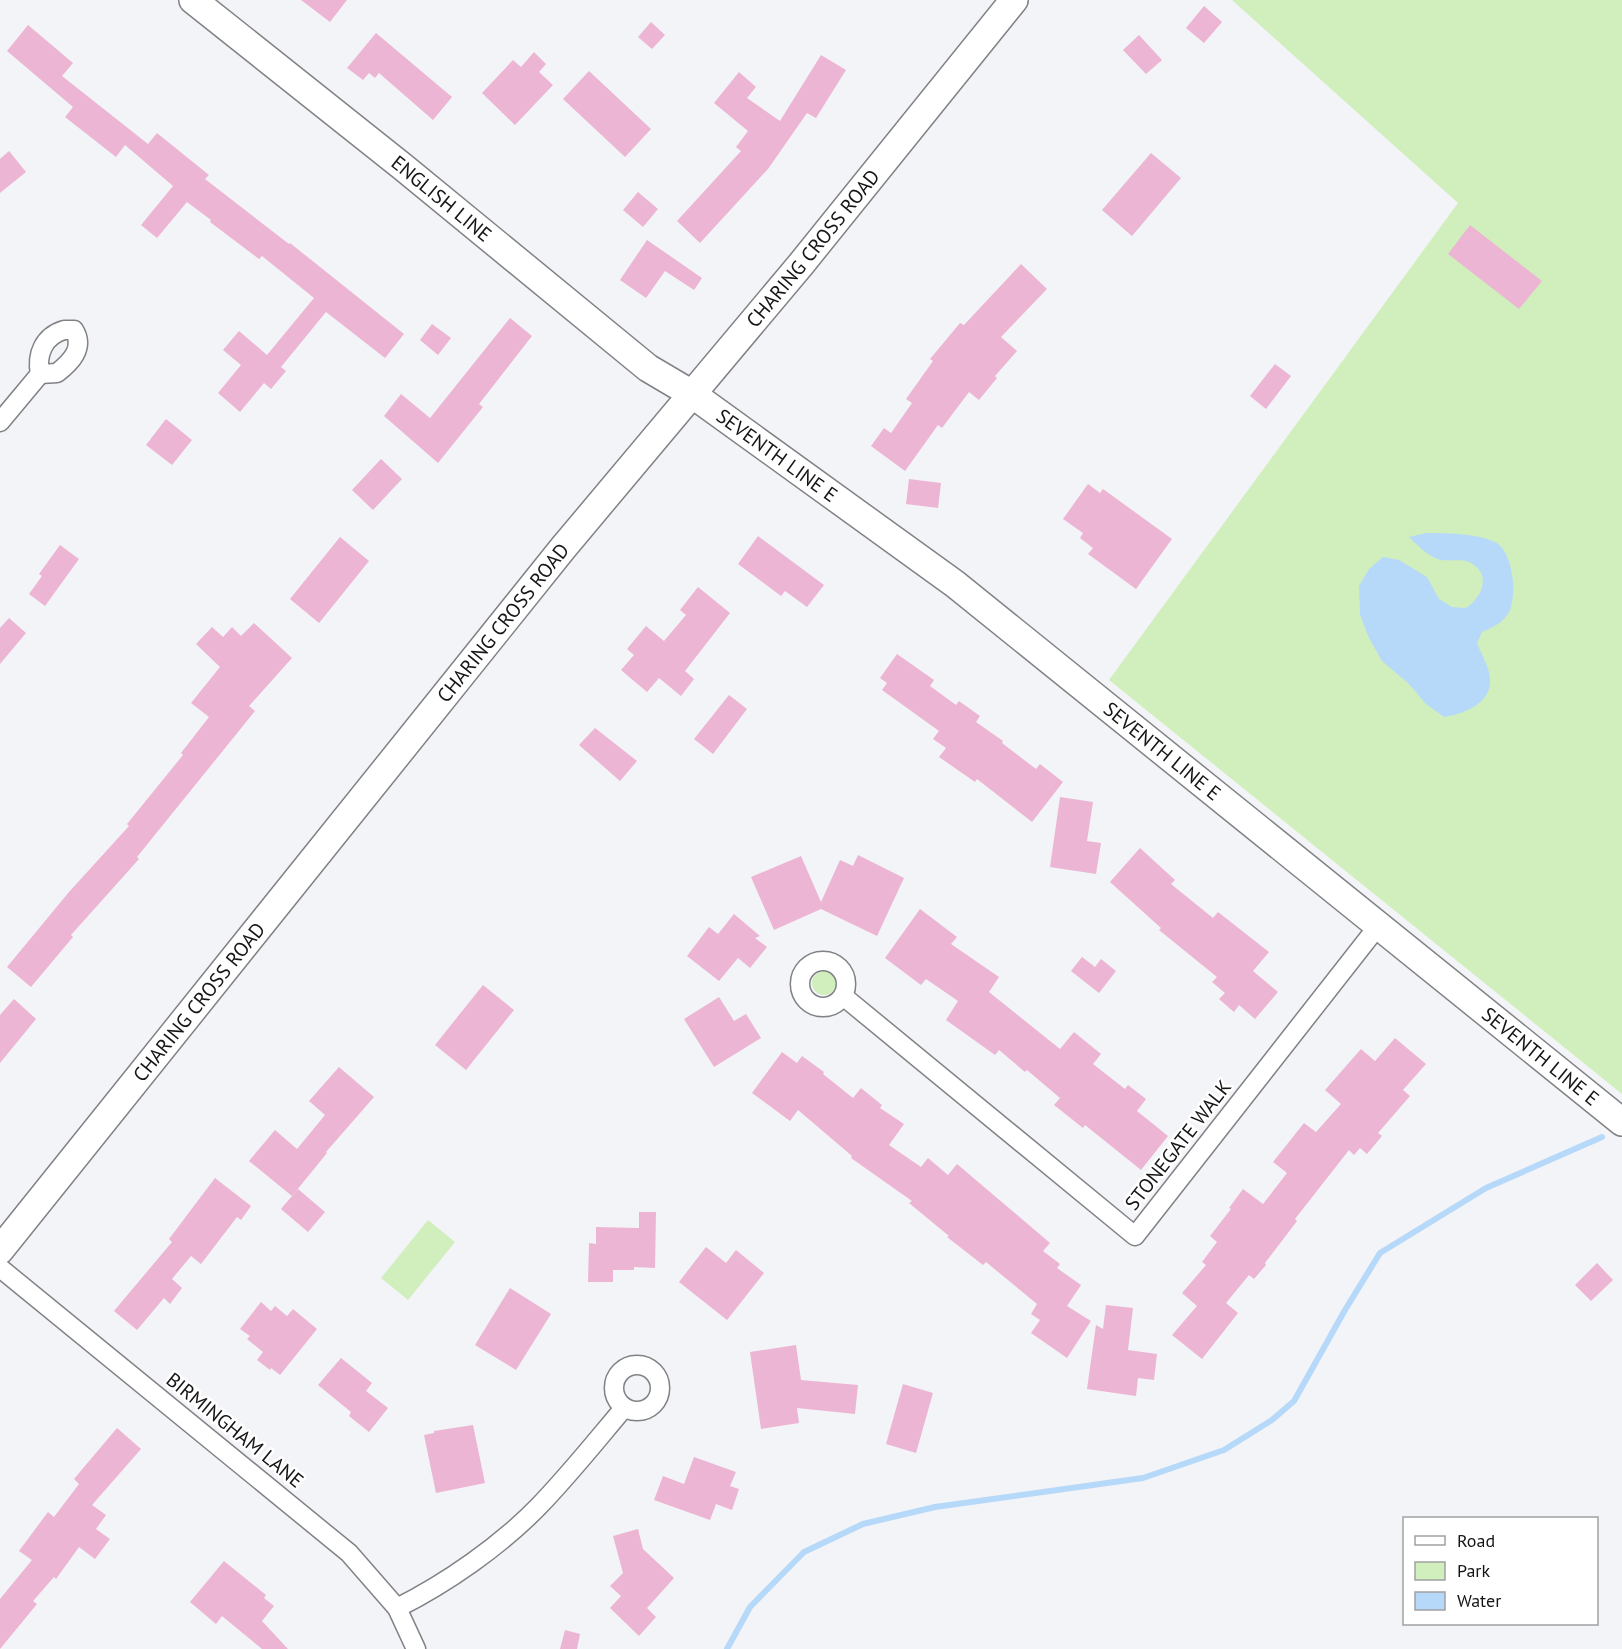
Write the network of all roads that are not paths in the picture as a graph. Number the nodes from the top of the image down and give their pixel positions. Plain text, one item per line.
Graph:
1 (193, 0) edge
2 (1014, 0) edge
3 (40, 374) dead end
4 (692, 394) junction
5 (0, 422) edge
6 (1378, 926) junction
7 (843, 996) dead end
8 (1622, 1122) edge
9 (0, 1250) edge
10 (0, 1268) edge
11 (624, 1408) dead end
12 (397, 1608) junction
13 (416, 1649) edge

1 - 4 street, ENGLISH LINE
2 - 4 street, CHARING CROSS ROAD
3 - 5 street
4 - 6 street, SEVENTH LINE E
4 - 9 street, CHARING CROSS ROAD
6 - 7 street, STONEGATE WALK
6 - 8 street, SEVENTH LINE E
10 - 12 street, BIRMINGHAM LANE
11 - 12 street
12 - 13 street, BIRMINGHAM LANE

